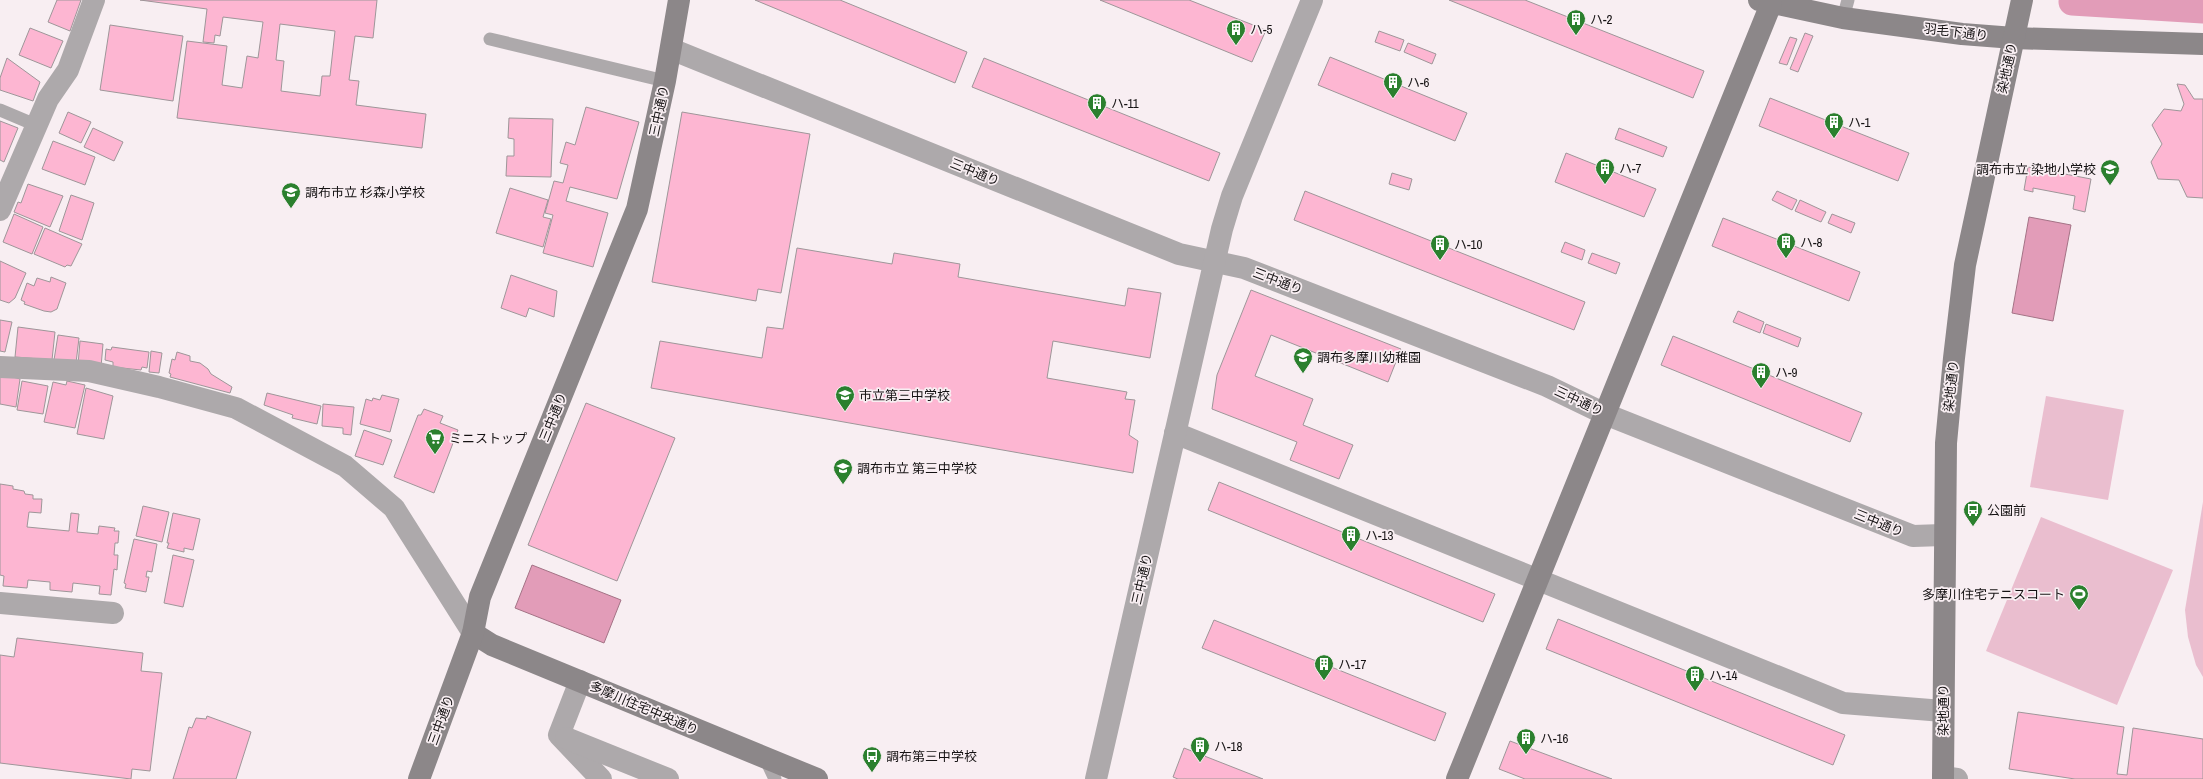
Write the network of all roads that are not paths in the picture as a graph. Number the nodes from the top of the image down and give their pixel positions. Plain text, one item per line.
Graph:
1 (94, 0) edge
2 (678, 0) edge
3 (1312, 0) edge
4 (2022, 0) edge
5 (1765, 2) edge
6 (1846, 9) edge
7 (490, 38) dead end
8 (2014, 38) junction
9 (2203, 44) edge
10 (671, 49) junction
11 (665, 81) junction
12 (0, 110) edge
13 (38, 126) junction
14 (0, 209) edge
15 (1214, 263) junction
16 (0, 367) edge
17 (1605, 414) junction
18 (1175, 434) junction
19 (1943, 535) junction
20 (1537, 581) junction
21 (0, 603) edge
22 (113, 613) dead end
23 (473, 633) junction
24 (580, 681) junction
25 (1942, 711) junction
26 (559, 735) junction
27 (765, 758) junction
28 (1947, 778) edge
29 (419, 779) edge
30 (600, 779) edge
31 (668, 779) edge
32 (775, 779) edge
33 (817, 779) edge
34 (1096, 779) edge
35 (1457, 779) edge

1 - 13 street
2 - 10 street, 三中通り
3 - 15 street, 三中通り
4 - 8 street, 染地通り
5 - 6 street, 羽毛下通り
5 - 17 street
6 - 8 street, 羽毛下通り
7 - 11 lane
8 - 9 street, 羽毛下通り
8 - 19 street, 染地通り
10 - 11 street, 三中通り
10 - 15 street, 三中通り
11 - 23 street, 三中通り
12 - 13 lane
13 - 14 street
15 - 17 street, 三中通り
15 - 18 street, 三中通り
16 - 23 street
17 - 19 street, 三中通り
17 - 20 street
18 - 20 street
18 - 34 street, 三中通り
19 - 25 street, 染地通り
20 - 25 street
20 - 35 street
21 - 22 street
23 - 24 street, 多摩川住宅中央通り
23 - 29 street, 三中通り
24 - 26 street
24 - 27 street, 多摩川住宅中央通り
25 - 28 street, 染地通り
26 - 30 street
26 - 31 street
27 - 32 lane
27 - 33 street, 多摩川住宅中央通り

